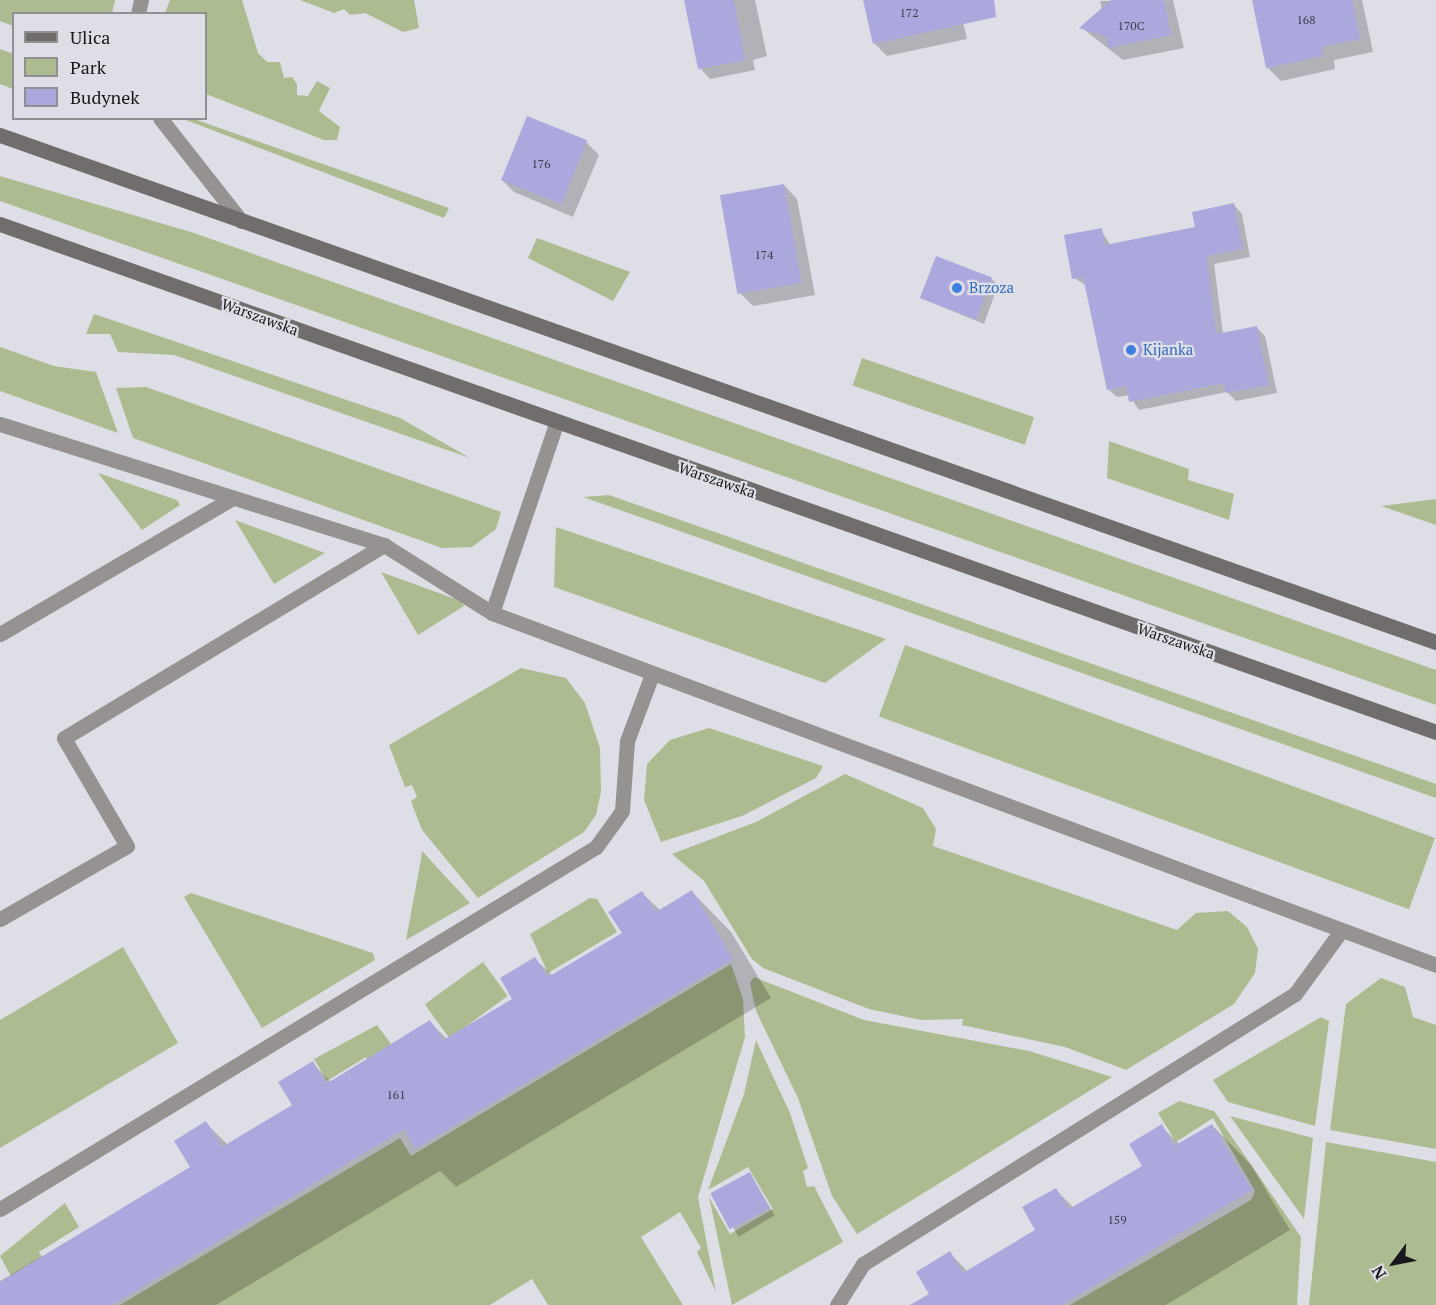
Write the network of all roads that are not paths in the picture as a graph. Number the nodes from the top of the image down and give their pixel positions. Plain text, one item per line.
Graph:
1 (162, 120) edge
2 (0, 135) edge
3 (241, 221) junction
4 (0, 224) edge
5 (0, 424) edge
6 (556, 424) junction
7 (231, 499) junction
8 (384, 545) junction
9 (492, 613) junction
10 (0, 634) edge
11 (1436, 642) edge
12 (651, 676) junction
13 (1436, 732) edge
14 (0, 919) edge
15 (1341, 931) junction
16 (1436, 965) edge
17 (0, 1209) edge
18 (837, 1305) edge

1 - 3 lane
2 - 3 main road
3 - 11 main road
4 - 6 main road, Warszawska
5 - 7 lane
6 - 9 lane
6 - 13 main road, Warszawska
7 - 8 lane
7 - 10 lane
8 - 9 lane
8 - 14 lane
9 - 12 lane
12 - 15 lane
12 - 17 lane
15 - 16 lane
15 - 18 lane

